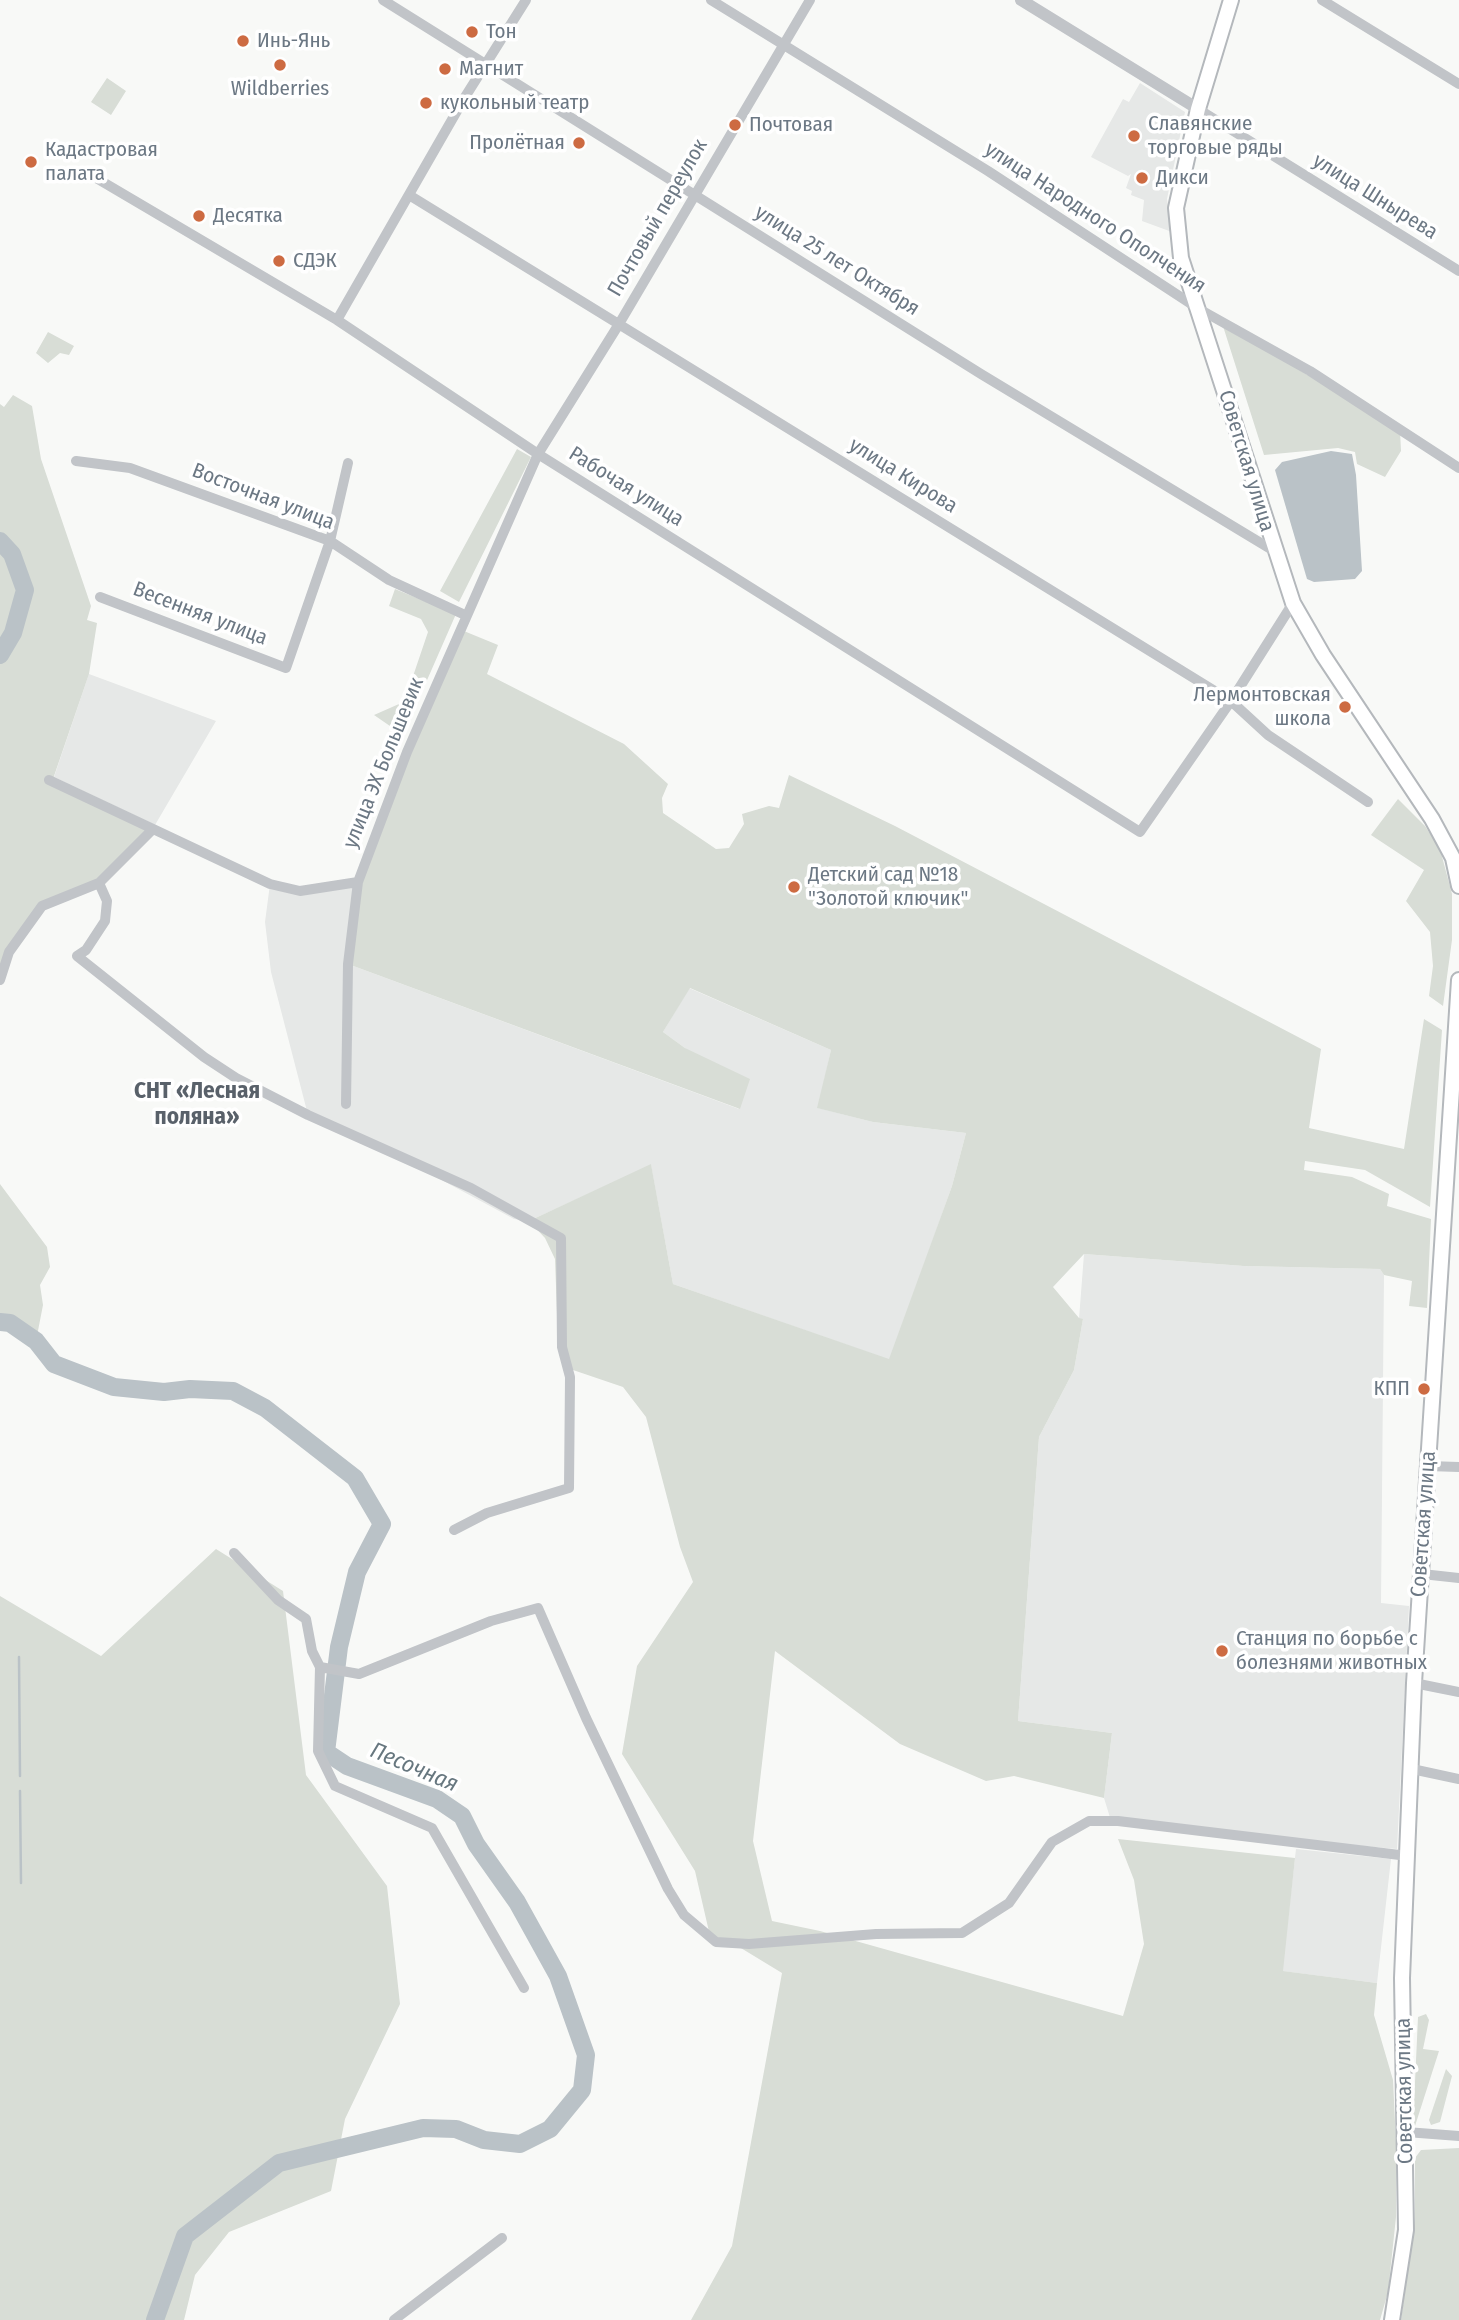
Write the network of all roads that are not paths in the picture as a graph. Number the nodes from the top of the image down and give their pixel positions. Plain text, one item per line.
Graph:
1 (383, 0) edge
2 (526, 0) edge
3 (710, 0) edge
4 (810, 0) edge
5 (1021, 0) edge
6 (1231, 0) edge
7 (1322, 0) edge
8 (782, 45) junction
9 (485, 65) junction
10 (1459, 84) edge
11 (1198, 109) junction
12 (91, 175) dead end
13 (695, 194) junction
14 (409, 195) junction
15 (1459, 271) edge
16 (1199, 309) junction
17 (337, 320) junction
18 (620, 324) junction
19 (538, 454) junction
20 (76, 461) dead end
21 (348, 463) dead end
22 (1459, 468) edge
23 (330, 541) junction
24 (1274, 551) junction
25 (100, 597) dead end
26 (1293, 603) junction
27 (465, 615) junction
28 (1231, 701) junction
29 (49, 780) dead end
30 (1368, 802) dead end
31 (151, 831) dead end
32 (1456, 857) edge
33 (358, 882) junction
34 (99, 883) junction
35 (1459, 886) edge
36 (0, 980) edge
37 (1459, 980) edge
38 (346, 1104) dead end
39 (1428, 1466) junction
40 (1459, 1467) edge
41 (454, 1530) dead end
42 (234, 1553) dead end
43 (1422, 1574) junction
44 (1459, 1578) edge
45 (320, 1667) junction
46 (1414, 1684) junction
47 (1459, 1692) edge
48 (1412, 1769) junction
49 (1459, 1779) edge
50 (1408, 1856) junction
51 (524, 1988) dead end
52 (1406, 2132) junction
53 (1459, 2136) edge
54 (502, 2238) dead end
55 (394, 2320) edge
56 (1392, 2320) edge

1 - 9 street, улица 25 лет Октября
2 - 9 street
3 - 8 street, улица Народного Ополчения
4 - 8 street, Почтовый переулок
5 - 11 street, улица Шнырева
6 - 11 main road, Советская улица
7 - 10 street
8 - 13 street, Почтовый переулок
8 - 16 street, улица Народного Ополчения
9 - 13 street, улица 25 лет Октября
9 - 14 street
11 - 15 street, улица Шнырева
11 - 16 main road, Советская улица
12 - 17 street, Рабочая улица
13 - 18 street, Почтовый переулок
13 - 24 street, улица 25 лет Октября
14 - 17 street
14 - 18 street, улица Кирова
16 - 22 street, улица Народного Ополчения
16 - 24 main road, Советская улица
17 - 19 street, Рабочая улица
18 - 19 street, Почтовый переулок
18 - 28 street, улица Кирова
19 - 27 street, улица ЭХ Большевик
19 - 28 street, Рабочая улица
20 - 23 street, Восточная улица
21 - 23 street
23 - 25 street, Весенняя улица
23 - 27 street, Восточная улица
24 - 26 main road, Советская улица
26 - 28 street
26 - 32 main road, Советская улица
27 - 33 street, улица ЭХ Большевик
28 - 30 street, улица Кирова
29 - 33 street
31 - 34 street
32 - 35 main road, Советская улица
33 - 38 street, улица ЭХ Большевик
34 - 36 street
34 - 41 street
37 - 39 main road, Советская улица
39 - 40 street
39 - 43 main road, Советская улица
42 - 45 street
43 - 44 street
43 - 46 main road, Советская улица
45 - 50 street
45 - 51 street
46 - 47 street
46 - 48 main road, Советская улица
48 - 49 street
48 - 50 main road, Советская улица
50 - 52 main road, Советская улица
52 - 53 street
52 - 56 main road, Советская улица
54 - 55 street

